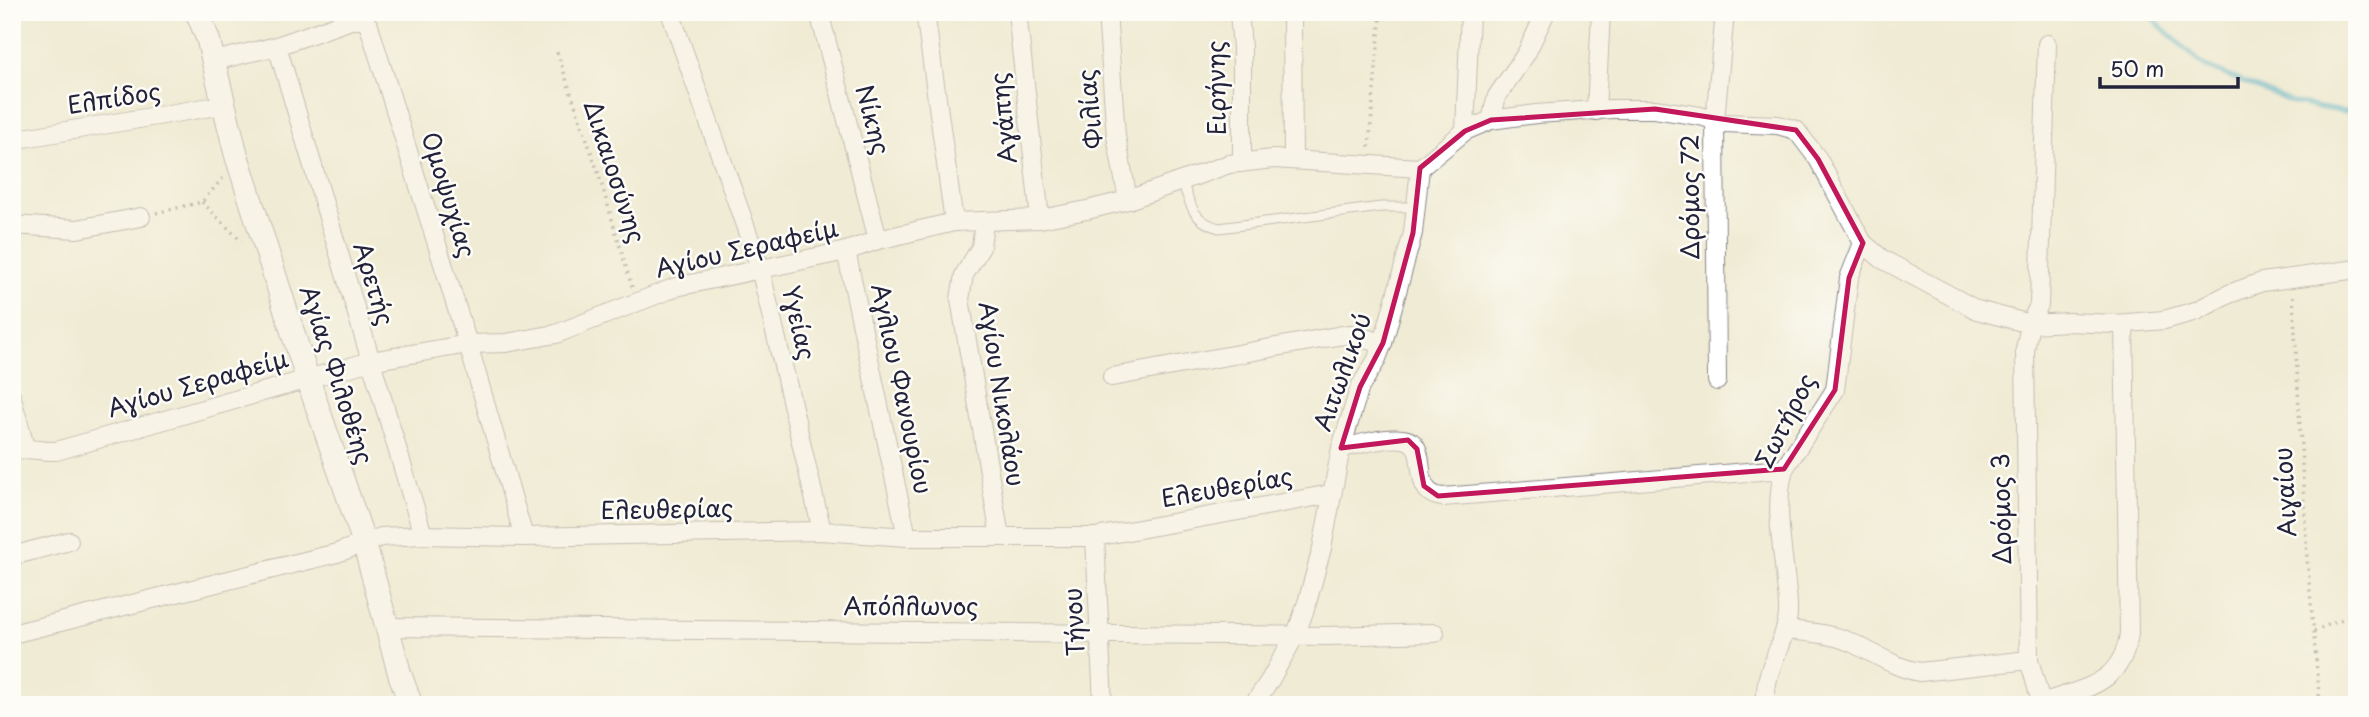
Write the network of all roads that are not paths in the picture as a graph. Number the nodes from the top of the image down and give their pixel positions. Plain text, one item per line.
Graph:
1 (197, 12) edge
2 (670, 12) edge
3 (819, 12) edge
4 (925, 12) edge
5 (1017, 12) edge
6 (1107, 12) edge
7 (1239, 12) edge
8 (1292, 12) edge
9 (1470, 12) edge
10 (1546, 12) edge
11 (1601, 12) edge
12 (1725, 12) edge
13 (2047, 44) dead end
14 (277, 46) junction
15 (214, 61) junction
16 (223, 105) junction
17 (1595, 111) junction
18 (1715, 120) junction
19 (1491, 121) junction
20 (1465, 131) junction
21 (12, 140) edge
22 (1293, 160) junction
23 (1242, 163) junction
24 (1420, 168) junction
25 (1182, 181) junction
26 (1128, 200) junction
27 (1417, 207) junction
28 (141, 217) road end
29 (1040, 219) junction
30 (984, 221) junction
31 (954, 222) junction
32 (12, 225) edge
33 (878, 240) junction
34 (1863, 243) junction
35 (846, 251) junction
36 (760, 268) junction
37 (2357, 269) edge
38 (2034, 318) junction
39 (2124, 324) junction
40 (1383, 343) junction
41 (468, 344) junction
42 (371, 361) junction
43 (307, 377) junction
44 (1112, 377) dead end
45 (1717, 381) dead end
46 (12, 398) edge
47 (1341, 447) junction
48 (19, 449) edge
49 (1784, 469) junction
50 (1331, 494) junction
51 (822, 531) junction
52 (423, 535) junction
53 (524, 537) junction
54 (907, 537) junction
55 (1000, 537) junction
56 (1095, 537) junction
57 (69, 541) dead end
58 (364, 542) junction
59 (12, 556) edge
60 (387, 627) junction
61 (1785, 630) junction
62 (1101, 633) junction
63 (12, 634) edge
64 (1296, 634) junction
65 (1435, 634) dead end
66 (2029, 660) junction
67 (2042, 704) edge
68 (411, 705) edge
69 (1103, 705) edge
70 (1253, 705) edge
71 (1766, 705) edge

1 - 15 street, Αγίας Φιλοθέης
2 - 36 street, Υγείας
3 - 33 street, Νίκης
4 - 31 street
5 - 29 street, Αγάπης
6 - 26 street, Φιλίας
7 - 23 street, Ειρήνης
8 - 22 street
9 - 20 street
10 - 19 street
11 - 17 street
12 - 18 street, Δρόμος 72
13 - 38 street, Δρόμος 3
14 - 15 street, Ομοψυχίας
14 - 41 street, Ομοψυχίας
14 - 42 street, Αρετής
15 - 16 street, Αγίας Φιλοθέης
16 - 21 street, Ελπίδος
16 - 43 street, Αγίας Φιλοθέης
17 - 18 street
17 - 19 street
18 - 34 street
18 - 45 street, Δρόμος 72
19 - 20 street
20 - 24 street
22 - 23 street, Αγίου Σεραφείμ
22 - 24 street, Αγίου Σεραφείμ
23 - 25 street, Αγίου Σεραφείμ
24 - 27 street, Αιτωλικού
25 - 26 street, Αγίου Σεραφείμ
25 - 27 lane
26 - 29 street, Αγίου Σεραφείμ
27 - 40 street, Αιτωλικού
28 - 32 street
29 - 30 street, Αγίου Σεραφείμ
30 - 31 street, Αγίου Σεραφείμ
30 - 55 street, Αγίου Νικολάου
31 - 33 street, Αγίου Σεραφείμ
33 - 35 street, Αγίου Σεραφείμ
34 - 38 street
34 - 49 street, Σωτήρος
35 - 36 street, Αγίου Σεραφείμ
35 - 54 street, Αγλιου Φανουρίου
36 - 41 street, Αγίου Σεραφείμ
36 - 51 street, Υγείας
37 - 39 street
38 - 39 street
38 - 66 street, Δρόμος 3
39 - 67 street
40 - 44 street
40 - 47 street, Αιτωλικού
41 - 42 street, Αγίου Σεραφείμ
41 - 53 street, Ομοψυχίας
42 - 43 street, Αγίου Σεραφείμ
42 - 52 street, Αρετής
43 - 48 street, Αγίου Σεραφείμ
43 - 58 street, Αγίας Φιλοθέης
46 - 48 street
47 - 49 street
47 - 50 street, Αιτωλικού
49 - 61 street, Σωτήρος
50 - 56 street, Ελευθερίας
50 - 64 street, Αιτωλικού
51 - 53 street, Ελευθερίας
51 - 54 street, Ελευθερίας
52 - 53 street, Ελευθερίας
52 - 58 street, Ελευθερίας
54 - 55 street, Ελευθερίας
55 - 56 street, Ελευθερίας
56 - 62 street, Τήνου
57 - 59 street
58 - 60 street, Αγίας Φιλοθέης
58 - 63 street, Ελευθερίας
60 - 62 street, Απόλλωνος
60 - 68 street, Αγίας Φιλοθέης
61 - 66 street
61 - 71 street, Σωτήρος
62 - 64 street, Απόλλωνος
62 - 69 street, Τήνου
64 - 65 street, Απόλλωνος
64 - 70 street, Αιτωλικού
66 - 67 street, Δρόμος 3

